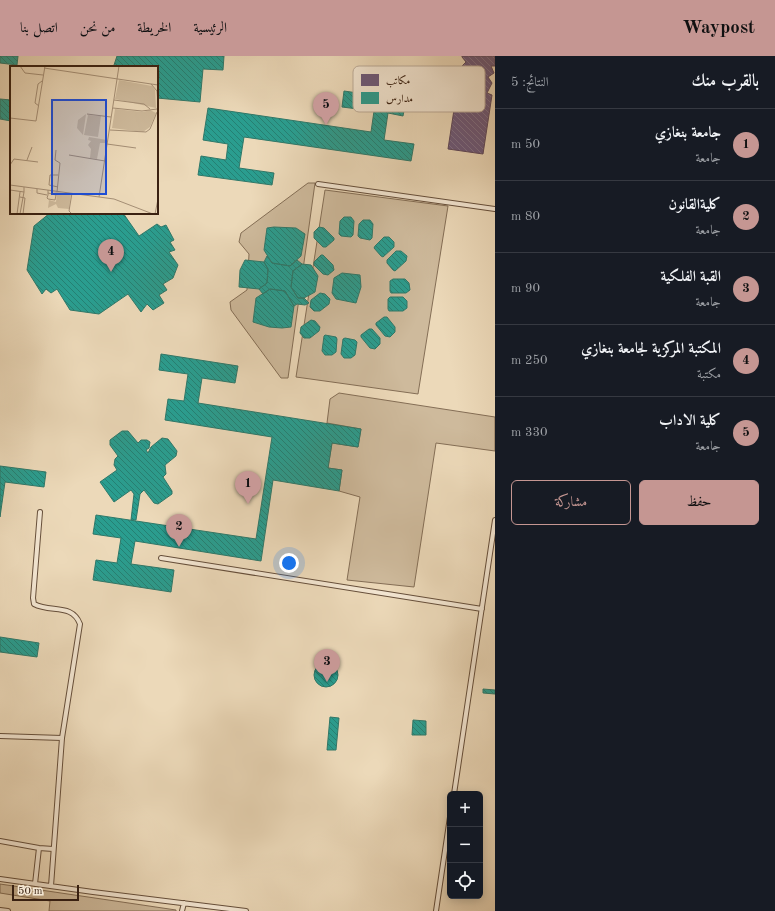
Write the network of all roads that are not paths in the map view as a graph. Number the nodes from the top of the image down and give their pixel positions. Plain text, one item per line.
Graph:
1 (318, 184) dead end
2 (495, 209) edge
3 (40, 512) dead end
4 (495, 520) edge
5 (161, 558) dead end
6 (482, 609) junction
7 (0, 736) edge
8 (62, 738) junction
9 (454, 791) edge
10 (449, 827) edge
11 (0, 840) edge
12 (39, 848) junction
13 (54, 849) junction
14 (0, 879) edge
15 (35, 884) junction
16 (50, 886) junction
17 (184, 903) junction
18 (0, 910) edge
19 (8, 911) edge
20 (182, 911) edge
21 (246, 911) edge
22 (436, 911) edge

1 - 2 lane
3 - 8 lane
4 - 6 lane
5 - 6 lane
6 - 9 lane
7 - 8 lane
8 - 13 lane
10 - 22 lane
11 - 12 lane
12 - 13 lane
12 - 15 lane
13 - 16 lane
14 - 15 lane
15 - 16 lane
16 - 17 lane
17 - 20 lane
17 - 21 lane
18 - 19 lane

